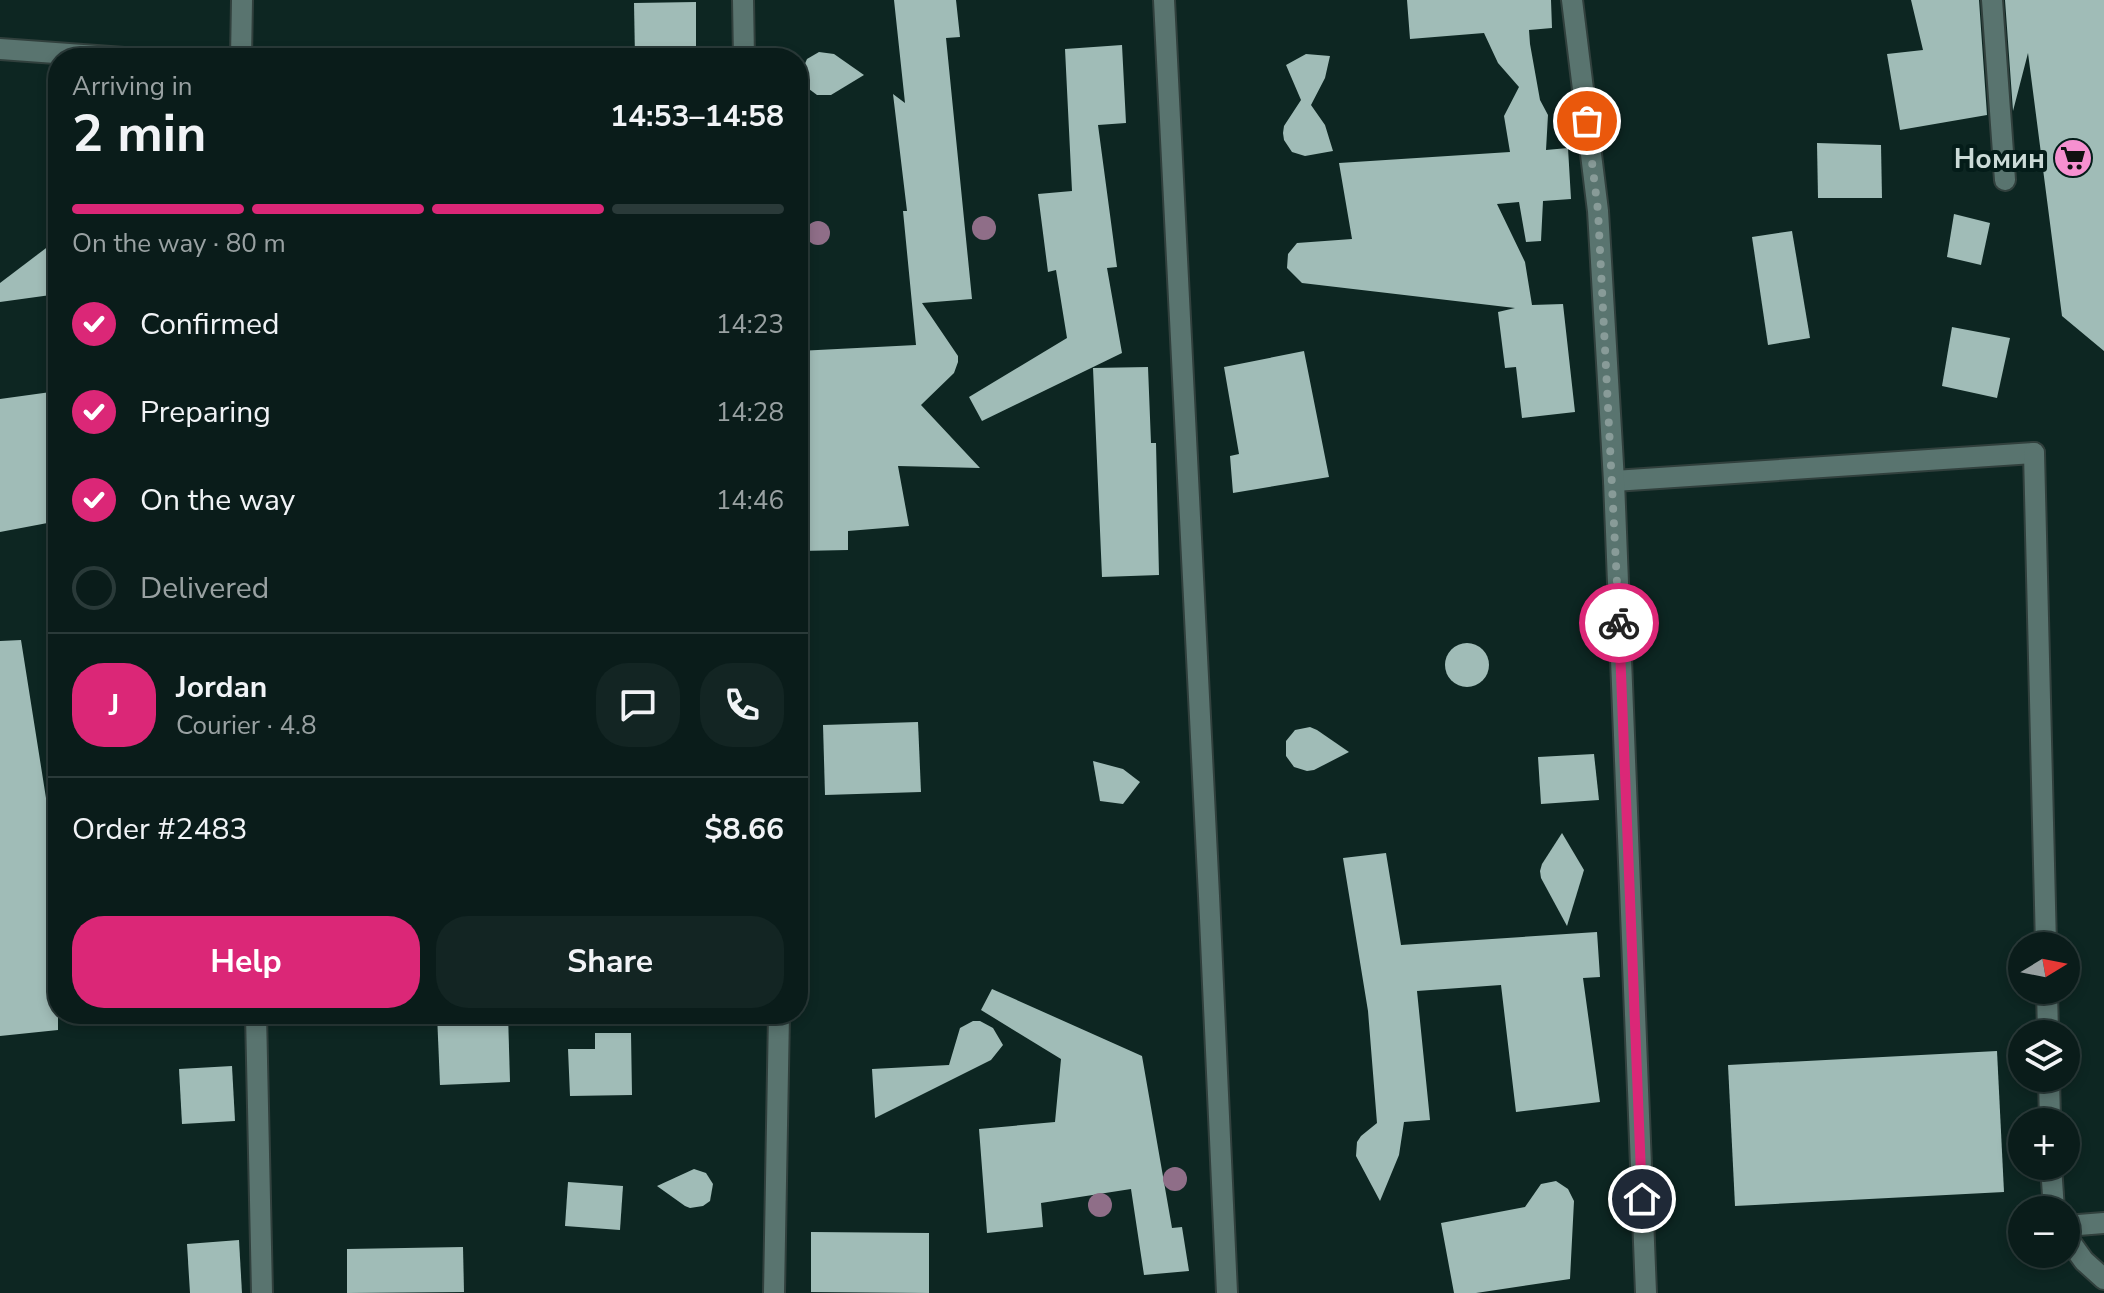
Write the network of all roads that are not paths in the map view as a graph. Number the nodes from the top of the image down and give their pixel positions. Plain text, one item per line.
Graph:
1 (242, 0) edge
2 (743, 0) edge
3 (1164, 0) edge
4 (1572, 0) edge
5 (1992, 0) edge
6 (241, 48) edge
7 (744, 48) edge
8 (0, 49) edge
9 (48, 52) edge
10 (2005, 180) dead end
11 (1614, 481) junction
12 (2046, 932) edge
13 (256, 1024) edge
14 (779, 1024) edge
15 (2104, 1223) edge
16 (2080, 1225) edge
17 (2080, 1255) edge
18 (2104, 1279) edge
19 (262, 1293) edge
20 (774, 1293) edge
21 (1227, 1293) edge
22 (1646, 1293) edge

1 - 6 street
2 - 7 street
3 - 21 street
4 - 11 street
5 - 10 street
8 - 9 street
11 - 12 street
11 - 22 street
13 - 19 street
14 - 20 street
15 - 16 street
17 - 18 street

